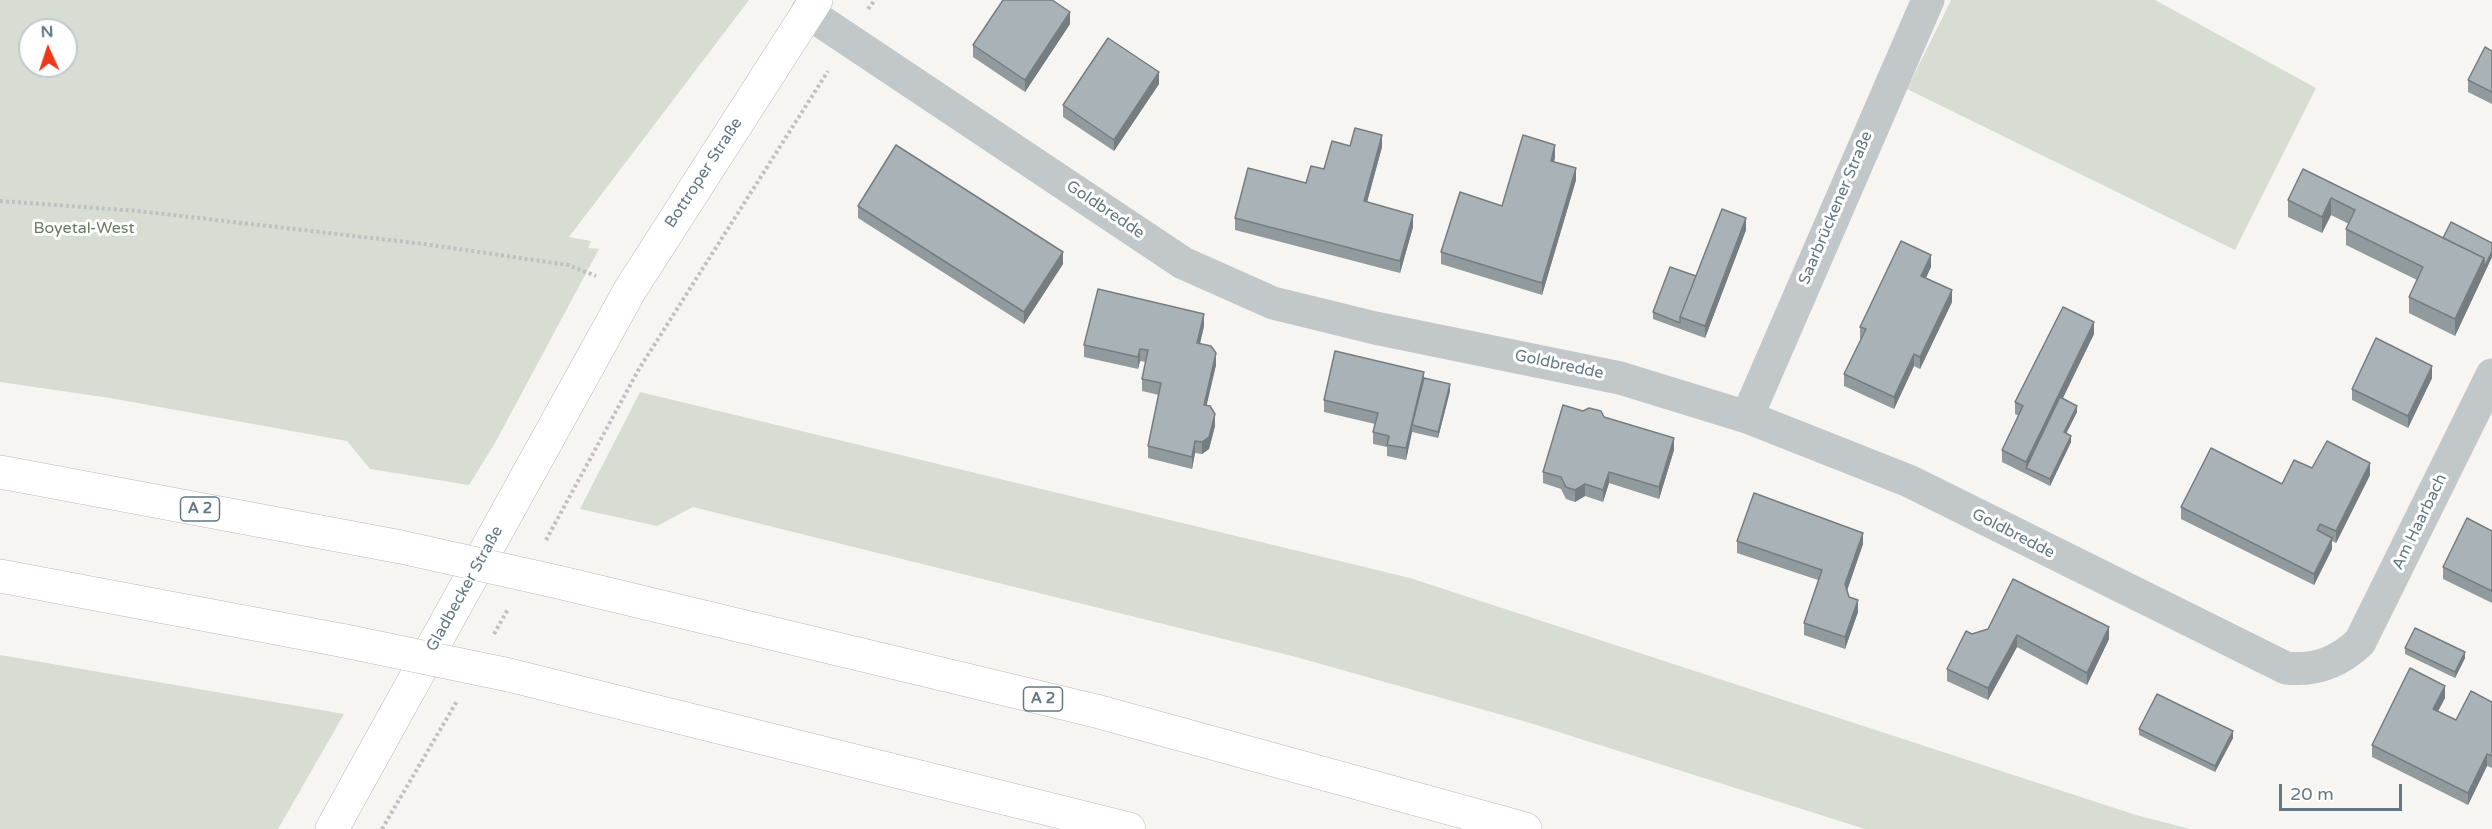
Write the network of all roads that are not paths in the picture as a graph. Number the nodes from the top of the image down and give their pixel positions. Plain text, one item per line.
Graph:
1 (1928, 0) edge
2 (811, 6) edge
3 (598, 349) joint
4 (2492, 375) edge
5 (1747, 417) junction
6 (0, 472) edge
7 (0, 576) edge
8 (2338, 660) joint
9 (332, 829) edge
10 (1129, 829) edge
11 (1525, 829) edge

1 - 5 street, Saarbrückener Straße
2 - 3 main road, Bottroper Straße
2 - 5 street, Goldbredde
3 - 9 main road, Gladbecker Straße
4 - 8 street, Am Haarbach
5 - 8 street, Goldbredde
6 - 11 main road, A 2, bridge
7 - 10 main road, bridge

